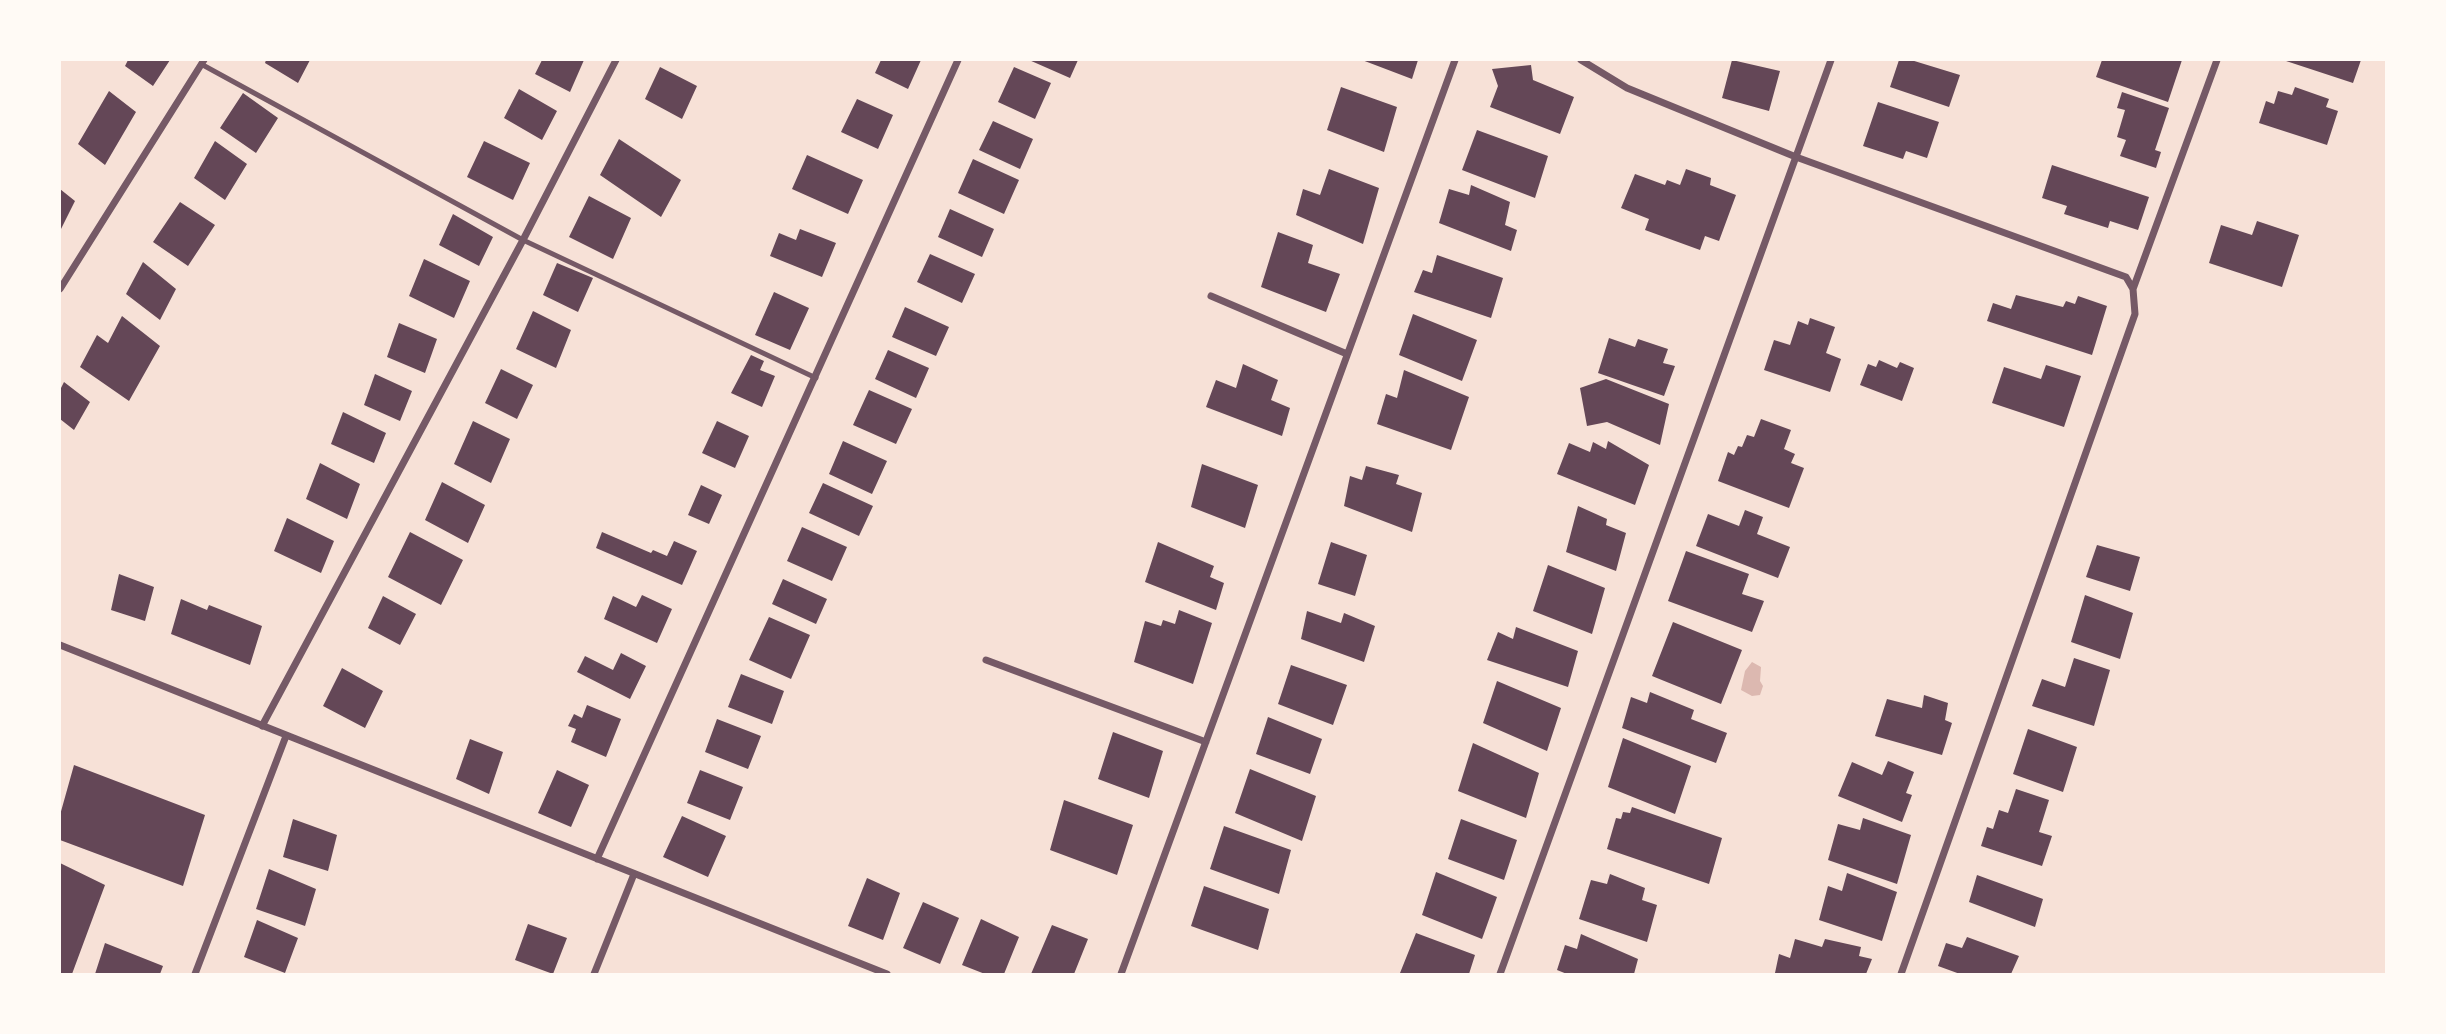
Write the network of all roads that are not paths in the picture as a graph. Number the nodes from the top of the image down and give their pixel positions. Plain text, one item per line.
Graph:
1 (616, 60) edge
2 (958, 60) edge
3 (1455, 60) edge
4 (1581, 60) edge
5 (1831, 60) edge
6 (2217, 60) edge
7 (202, 62) edge
8 (1796, 157) junction
9 (523, 240) junction
10 (60, 289) edge
11 (2133, 289) junction
12 (1211, 296) dead end
13 (1347, 354) junction
14 (816, 378) junction
15 (60, 645) edge
16 (986, 660) dead end
17 (262, 726) junction
18 (286, 736) junction
19 (1206, 742) junction
20 (597, 859) junction
21 (634, 874) junction
22 (195, 975) edge
23 (594, 975) edge
24 (887, 975) edge
25 (1121, 975) edge
26 (1500, 975) edge
27 (1901, 975) edge

1 - 9 street
2 - 14 street
3 - 13 street
4 - 8 street
5 - 8 street
6 - 11 street
7 - 9 lane
7 - 10 street
8 - 11 street
8 - 26 street
9 - 14 lane
9 - 17 street
11 - 27 street
12 - 13 street
13 - 19 street
14 - 20 street
15 - 17 street
16 - 19 street
17 - 18 street
18 - 20 street
18 - 22 street
19 - 25 street
20 - 21 street
21 - 23 street
21 - 24 street

